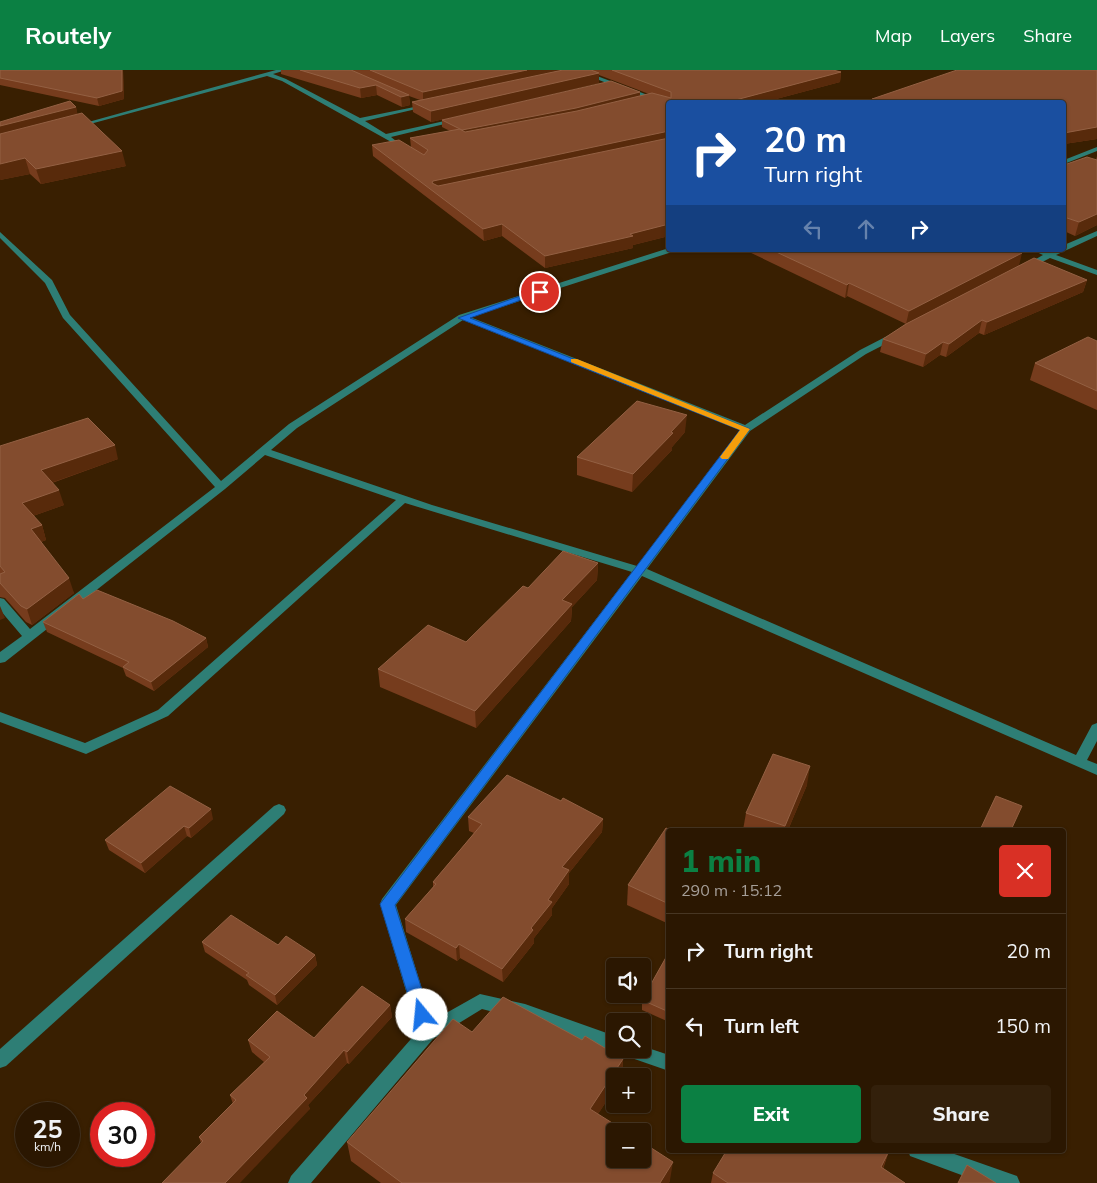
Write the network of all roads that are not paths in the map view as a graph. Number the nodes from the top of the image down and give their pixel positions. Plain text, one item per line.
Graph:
1 (283, 70) edge
2 (576, 72) edge
3 (266, 74) junction
4 (612, 83) junction
5 (597, 87) edge
6 (652, 99) junction
7 (413, 103) edge
8 (637, 103) edge
9 (431, 104) edge
10 (666, 104) edge
11 (421, 106) junction
12 (462, 119) edge
13 (359, 120) junction
14 (68, 129) edge
15 (387, 136) junction
16 (398, 145) edge
17 (1097, 149) edge
18 (1066, 161) edge
19 (1078, 163) edge
20 (1097, 232) edge
21 (0, 235) edge
22 (1066, 247) edge
23 (666, 251) edge
24 (1054, 252) edge
25 (1015, 272) edge
26 (1097, 273) edge
27 (462, 318) junction
28 (914, 325) edge
29 (746, 429) junction
30 (264, 451) junction
31 (221, 488) junction
32 (403, 499) junction
33 (640, 571) junction
34 (0, 602) edge
35 (28, 635) junction
36 (0, 659) edge
37 (0, 717) edge
38 (1097, 728) edge
39 (1079, 762) junction
40 (1097, 770) edge
41 (279, 810) dead end
42 (427, 1033) junction
43 (606, 1041) edge
44 (651, 1057) edge
45 (0, 1060) edge
46 (666, 1062) edge
47 (925, 1153) edge
48 (303, 1181) edge
49 (1010, 1183) edge

1 - 3 street
2 - 4 street
3 - 13 street
3 - 14 street
4 - 5 street
4 - 6 street
6 - 8 street
6 - 10 street
7 - 11 street
9 - 11 street
11 - 13 street
12 - 15 street
13 - 15 street
15 - 16 street
17 - 18 street
18 - 19 street
20 - 22 street
21 - 31 street
23 - 27 street
24 - 25 street
24 - 26 street
27 - 29 street
27 - 30 street
28 - 29 street
29 - 33 street
30 - 31 street
30 - 32 street
31 - 35 street
32 - 33 street
32 - 37 street
33 - 39 street
33 - 42 street
34 - 35 street
35 - 36 street
38 - 39 street
39 - 40 street
41 - 45 street
42 - 43 street
42 - 48 street
44 - 46 street
47 - 49 street

